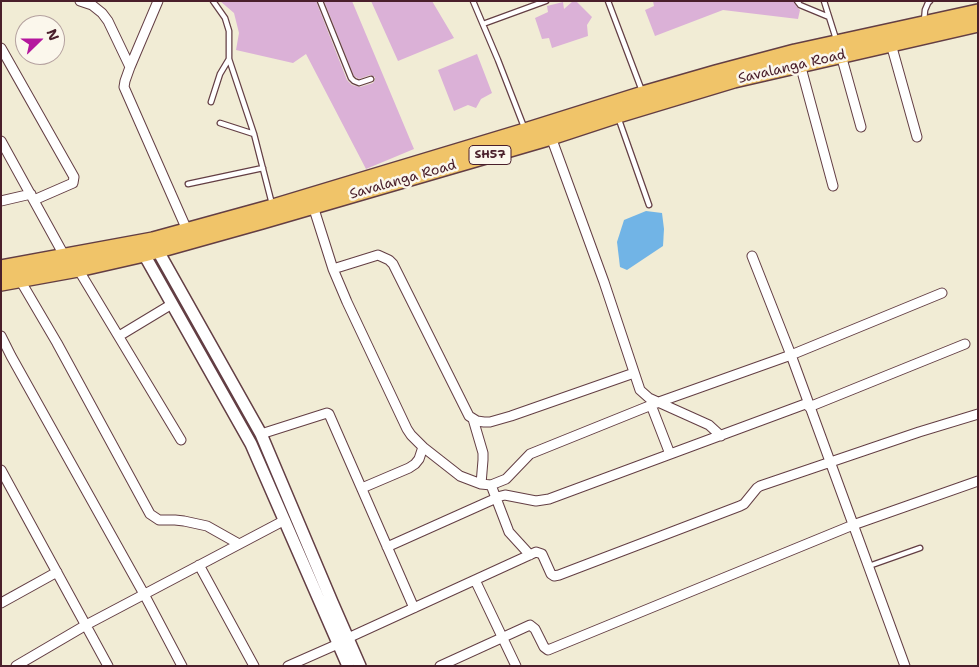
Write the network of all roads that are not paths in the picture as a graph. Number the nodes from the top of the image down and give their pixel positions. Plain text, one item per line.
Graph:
1 (80, 1) edge
2 (158, 1) edge
3 (213, 1) edge
4 (320, 1) edge
5 (473, 1) edge
6 (546, 1) edge
7 (608, 1) edge
8 (797, 1) edge
9 (824, 1) edge
10 (930, 1) edge
11 (978, 12) edge
12 (829, 17) junction
13 (482, 24) junction
14 (924, 24) junction
15 (978, 24) edge
16 (891, 44) junction
17 (1, 48) edge
18 (839, 49) junction
19 (229, 59) junction
20 (800, 64) junction
21 (130, 67) junction
22 (370, 79) dead end
23 (645, 100) junction
24 (211, 102) dead end
25 (618, 115) junction
26 (220, 123) dead end
27 (861, 127) dead end
28 (525, 131) junction
29 (254, 134) junction
30 (551, 137) junction
31 (917, 137) dead end
32 (1, 140) edge
33 (4, 150) edge
34 (263, 168) junction
35 (188, 184) dead end
36 (833, 186) dead end
37 (33, 197) junction
38 (1, 201) edge
39 (649, 205) dead end
40 (313, 206) junction
41 (274, 212) junction
42 (187, 230) junction
43 (148, 247) junction
44 (752, 256) dead end
45 (64, 257) junction
46 (1, 268) edge
47 (78, 269) junction
48 (333, 269) junction
49 (20, 280) junction
50 (1, 283) edge
51 (942, 293) dead end
52 (172, 304) junction
53 (1, 336) edge
54 (119, 336) junction
55 (965, 344) dead end
56 (791, 355) junction
57 (634, 373) junction
58 (655, 404) junction
59 (809, 405) junction
60 (978, 414) edge
61 (473, 419) junction
62 (262, 434) junction
63 (721, 436) junction
64 (182, 440) dead end
65 (422, 447) junction
66 (670, 454) junction
67 (830, 463) junction
68 (1, 470) edge
69 (978, 481) edge
70 (481, 484) junction
71 (491, 485) junction
72 (362, 488) junction
73 (497, 497) junction
74 (285, 520) junction
75 (852, 525) junction
76 (238, 544) junction
77 (387, 547) junction
78 (920, 548) dead end
79 (530, 555) junction
80 (199, 565) junction
81 (868, 567) junction
82 (56, 572) junction
83 (475, 580) junction
84 (144, 594) junction
85 (1, 603) edge
86 (414, 608) junction
87 (86, 625) junction
88 (502, 638) junction
89 (343, 641) junction
90 (16, 666) edge
91 (108, 666) edge
92 (182, 666) edge
93 (254, 666) edge
94 (288, 666) edge
95 (348, 666) edge
96 (360, 666) edge
97 (440, 666) edge
98 (516, 666) edge
99 (905, 666) edge

1 - 21 street
2 - 21 street
3 - 19 lane
4 - 22 lane
5 - 13 lane
6 - 13 lane
7 - 23 lane
8 - 12 lane
9 - 12 lane
10 - 14 lane
11 - 14 main road, Savalanga Road / SH57
12 - 18 lane
13 - 28 lane
14 - 18 main road, Savalanga Road / SH57
15 - 16 main road, Savalanga Road / SH57
16 - 18 main road, Savalanga Road / SH57
16 - 31 street
17 - 37 street
18 - 20 main road, Savalanga Road / SH57
18 - 23 main road, Savalanga Road / SH57
18 - 27 street
19 - 24 lane
19 - 29 lane
20 - 23 main road, Savalanga Road / SH57
20 - 36 street
21 - 42 street
23 - 25 main road, Savalanga Road / SH57
23 - 28 main road, Savalanga Road / SH57
25 - 30 main road, Savalanga Road / SH57
25 - 39 lane
26 - 29 lane
28 - 41 main road, Savalanga Road / SH57
29 - 34 lane
30 - 40 main road, Savalanga Road / SH57
30 - 57 street
32 - 33 street
33 - 37 street
34 - 35 lane
34 - 41 lane
37 - 38 street
37 - 45 street
40 - 41 main road, Savalanga Road / SH57
40 - 48 street
41 - 42 main road, Savalanga Road / SH57
41 - 43 main road, Savalanga Road / SH57
42 - 43 main road, Savalanga Road / SH57
43 - 45 main road, Savalanga Road / SH57
43 - 47 main road, Savalanga Road / SH57
43 - 52 street
43 - 62 street
44 - 56 street
45 - 46 main road, Savalanga Road / SH57
47 - 49 main road, Savalanga Road / SH57
47 - 54 street
48 - 61 street
48 - 65 street
49 - 50 main road, Savalanga Road / SH57
49 - 76 street
51 - 56 street
52 - 54 street
52 - 74 street
53 - 84 street
54 - 64 street
55 - 59 street
56 - 58 street
56 - 59 street
57 - 58 street
57 - 61 street
58 - 63 street
58 - 66 street
58 - 71 street
59 - 63 street
59 - 67 street
60 - 67 street
61 - 70 street
62 - 72 street
62 - 89 street
63 - 66 street
65 - 70 street
65 - 72 street
66 - 73 street
67 - 75 street
67 - 79 street
68 - 82 street
69 - 75 street
70 - 71 street
71 - 73 street
72 - 77 street
73 - 77 street
73 - 79 street
74 - 76 street
74 - 89 street
75 - 81 street
75 - 88 street
76 - 80 street
77 - 86 street
78 - 81 lane
79 - 83 street
80 - 84 street
80 - 93 street
81 - 99 street
82 - 85 street
82 - 87 street
83 - 86 street
83 - 88 street
84 - 87 street
84 - 92 street
86 - 89 street
87 - 90 street
87 - 91 street
88 - 97 street
88 - 98 street
89 - 94 street
89 - 95 street
89 - 96 street

